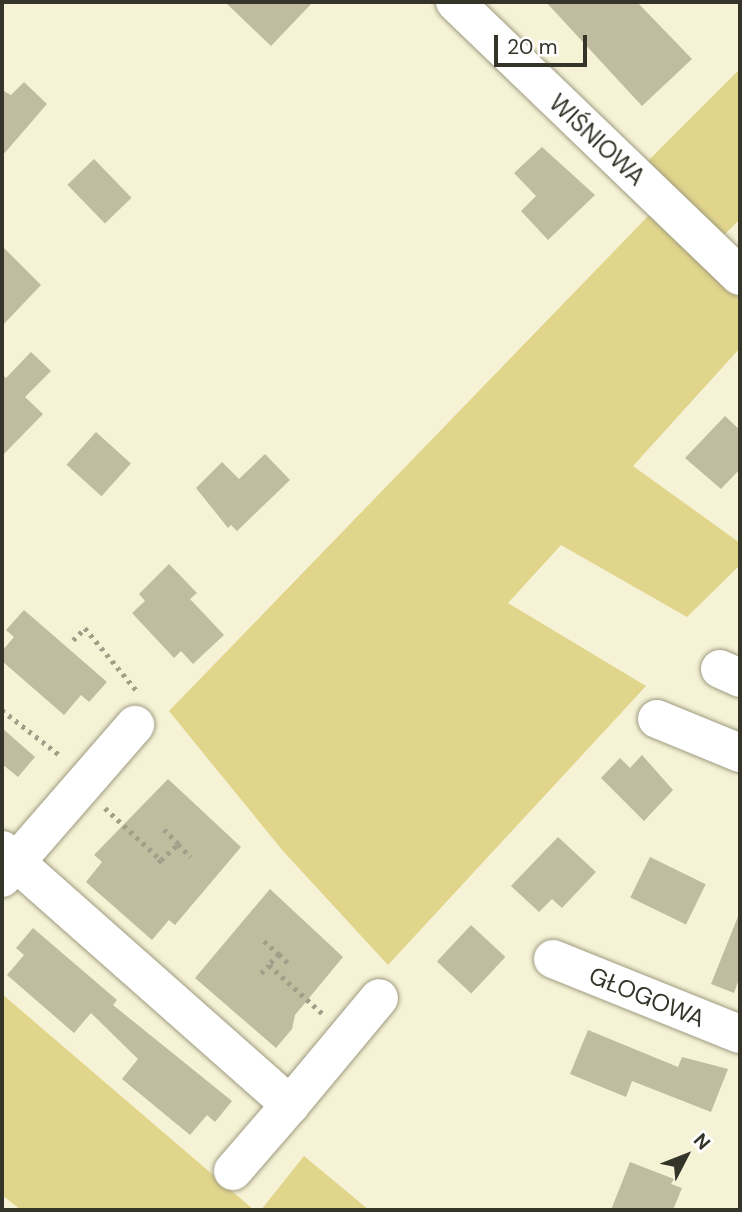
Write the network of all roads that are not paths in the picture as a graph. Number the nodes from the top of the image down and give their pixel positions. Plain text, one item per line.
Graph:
1 (455, 2) edge
2 (740, 276) edge
3 (657, 719) dead end
4 (135, 725) road end
5 (740, 753) edge
6 (7, 863) edge
7 (553, 959) dead end
8 (379, 998) dead end
9 (740, 1034) edge
10 (290, 1105) junction
11 (233, 1171) dead end

1 - 2 street, WIŚNIOWA
3 - 5 street
4 - 6 street
6 - 10 street
7 - 9 street, GŁOGOWA
8 - 10 street
10 - 11 street

